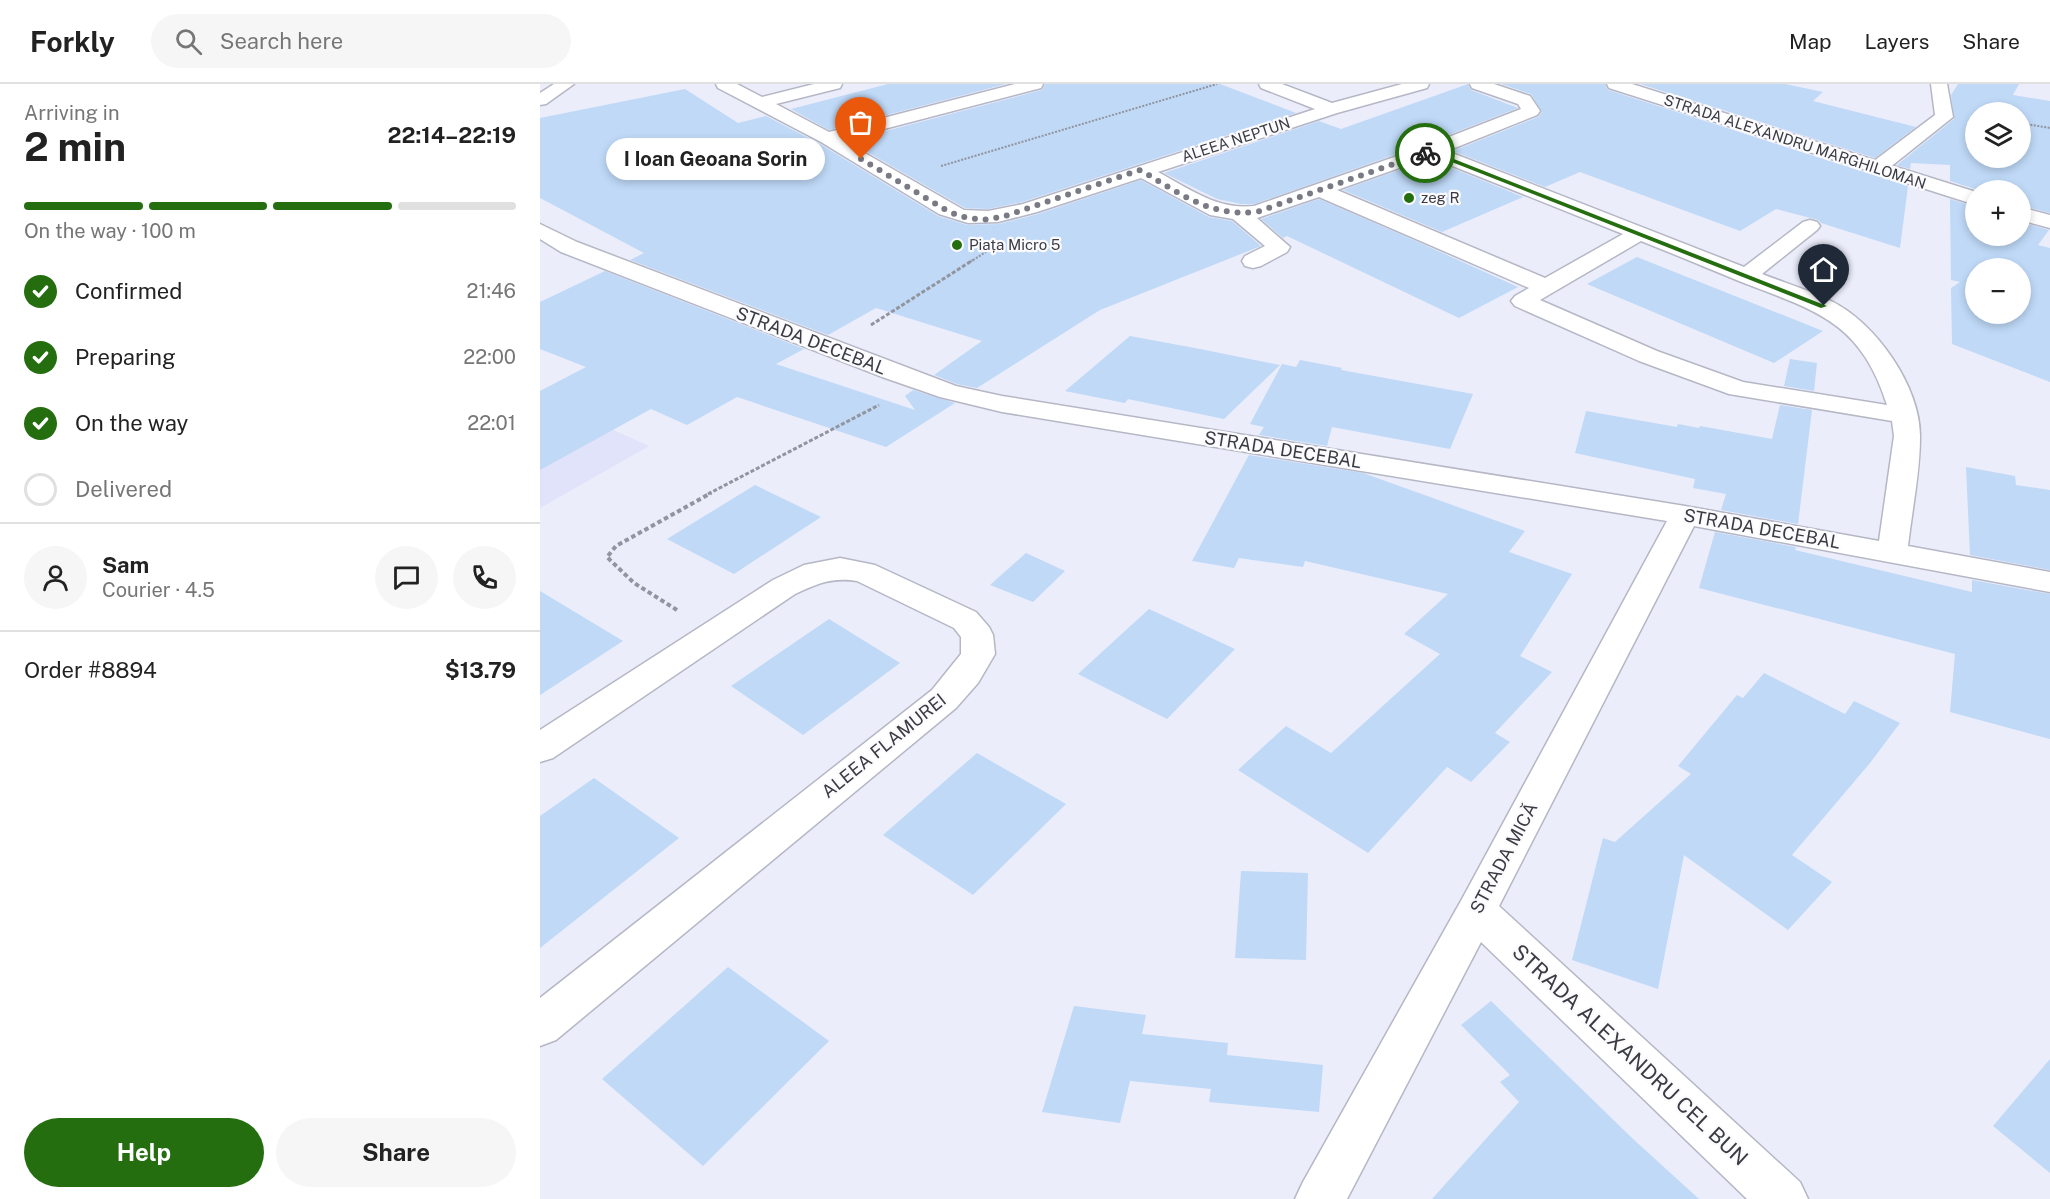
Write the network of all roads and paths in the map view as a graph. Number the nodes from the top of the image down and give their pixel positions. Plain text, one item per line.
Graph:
1 (566, 84) edge
2 (724, 84) edge
3 (834, 84) edge
4 (1035, 84) edge
5 (1217, 84) edge
6 (1267, 84) edge
7 (1421, 84) edge
8 (1478, 84) edge
9 (1615, 84) edge
10 (1939, 84) edge
11 (540, 100) edge
12 (760, 103) junction
13 (1331, 109) junction
14 (2031, 125) edge
15 (2050, 128) edge
16 (827, 138) junction
17 (1430, 151) junction
18 (1877, 168) junction
19 (1140, 170) junction
20 (895, 180) junction
21 (1318, 190) junction
22 (1965, 196) edge
23 (1239, 214) junction
24 (2031, 216) edge
25 (982, 220) junction
26 (2050, 222) edge
27 (1810, 226) dead end
28 (540, 230) edge
29 (1640, 233) junction
30 (569, 247) junction
31 (540, 258) edge
32 (1253, 261) dead end
33 (1746, 276) junction
34 (1547, 286) junction
35 (867, 328) dead end
36 (894, 373) junction
37 (1904, 415) junction
38 (1685, 515) junction
39 (1892, 554) junction
40 (2050, 582) edge
41 (714, 633) junction
42 (540, 748) edge
43 (1476, 911) junction
44 (540, 1025) edge
45 (1320, 1199) edge
46 (1783, 1199) edge

1 - 11 street
2 - 12 street, ALEEA NEPTUN
3 - 12 street
4 - 16 street
5 - 20 path
6 - 13 street, ALEEA NEPTUN
7 - 13 street, ALEEA NEPTUN
8 - 17 street, ALEEA NEPTUN
9 - 18 street, STRADA ALEXANDRU MARGHILOMAN
10 - 18 street
12 - 16 street, ALEEA NEPTUN
13 - 19 street, ALEEA NEPTUN
14 - 15 path
16 - 20 street, ALEEA NEPTUN
17 - 21 street, ALEEA NEPTUN
17 - 29 street
18 - 22 street, STRADA ALEXANDRU MARGHILOMAN
19 - 23 street, ALEEA NEPTUN
19 - 25 street, ALEEA NEPTUN
20 - 25 street, ALEEA NEPTUN
21 - 23 street, ALEEA NEPTUN
21 - 34 street
23 - 32 street
24 - 26 street
25 - 35 path
27 - 33 street
28 - 30 street, STRADA DECEBAL
29 - 33 street
29 - 34 street
30 - 31 street
30 - 36 street, STRADA DECEBAL
33 - 37 street
34 - 37 street
36 - 38 street, STRADA DECEBAL
36 - 41 path
37 - 39 street
38 - 39 street, STRADA DECEBAL
38 - 43 street, STRADA MICĂ
39 - 40 street, STRADA DECEBAL
41 - 42 street, ALEEA FLAMUREI
41 - 44 street, ALEEA FLAMUREI
43 - 45 street, STRADA MICĂ
43 - 46 street, STRADA ALEXANDRU CEL BUN

